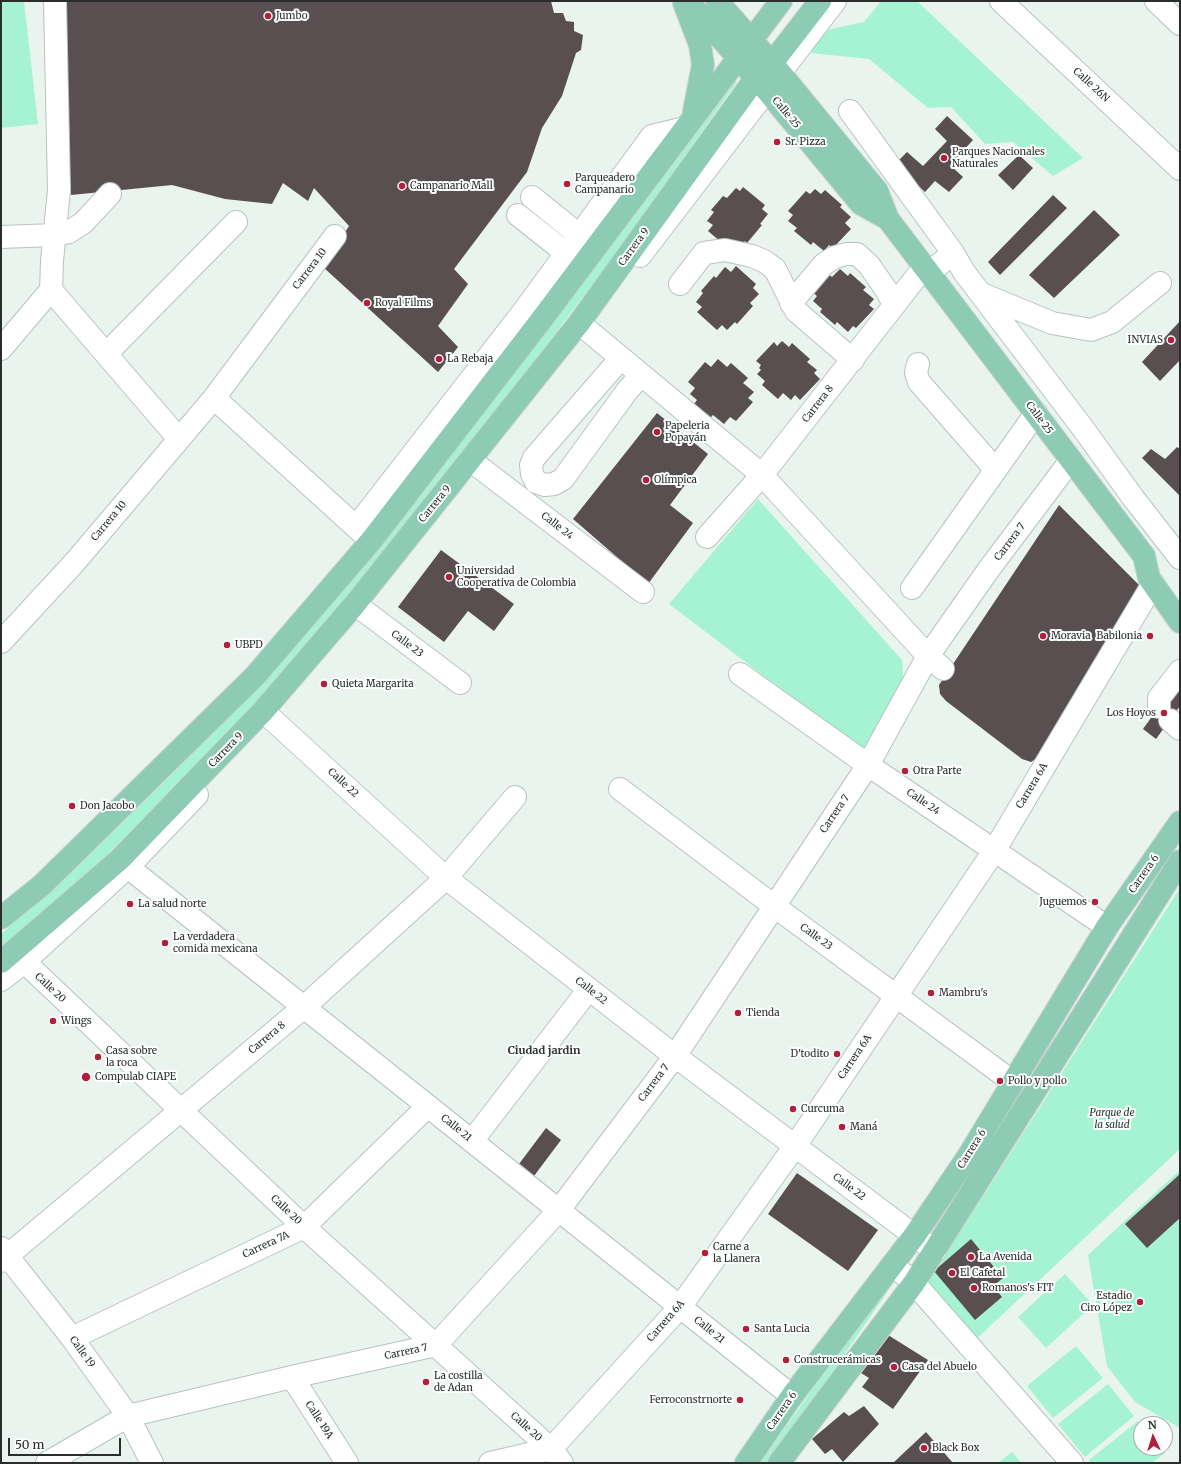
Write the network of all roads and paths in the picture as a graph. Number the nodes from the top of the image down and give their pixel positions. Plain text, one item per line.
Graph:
1 (55, 1) edge
2 (683, 1) edge
3 (688, 1) edge
4 (717, 1) edge
5 (781, 1) edge
6 (820, 1) edge
7 (835, 1) edge
8 (1001, 1) edge
9 (1156, 1) edge
10 (1180, 24) edge
11 (745, 49) junction
12 (765, 88) junction
13 (850, 111) dead end
14 (689, 122) junction
15 (718, 131) junction
16 (1180, 169) edge
17 (110, 194) dead end
18 (532, 197) dead end
19 (518, 214) dead end
20 (236, 222) dead end
21 (579, 235) junction
22 (54, 236) junction
23 (335, 236) dead end
24 (1, 237) edge
25 (566, 253) junction
26 (953, 253) junction
27 (927, 270) junction
28 (1160, 283) dead end
29 (680, 284) dead end
30 (51, 290) junction
31 (981, 294) junction
32 (790, 303) junction
33 (894, 305) junction
34 (582, 326) junction
35 (1, 349) edge
36 (106, 354) junction
37 (621, 358) junction
38 (853, 360) junction
39 (918, 364) dead end
40 (641, 375) junction
41 (214, 398) junction
42 (1036, 413) junction
43 (179, 439) junction
44 (1071, 460) junction
45 (473, 462) junction
46 (994, 469) junction
47 (762, 475) junction
48 (364, 534) junction
49 (708, 536) dead end
50 (1144, 556) junction
51 (1180, 558) edge
52 (1153, 584) junction
53 (912, 588) dead end
54 (643, 592) dead end
55 (1180, 596) edge
56 (358, 607) junction
57 (1180, 622) edge
58 (1, 642) edge
59 (936, 663) junction
60 (1180, 671) edge
61 (740, 674) dead end
62 (460, 683) dead end
63 (267, 714) junction
64 (1169, 719) edge
65 (868, 765) junction
66 (620, 789) dead end
67 (515, 797) dead end
68 (1180, 822) edge
69 (994, 850) junction
70 (1180, 861) edge
71 (124, 863) junction
72 (446, 878) junction
73 (774, 906) junction
74 (1, 918) edge
75 (1107, 927) junction
76 (13, 959) edge
77 (1, 980) edge
78 (589, 989) junction
79 (896, 996) junction
80 (304, 1007) junction
81 (674, 1056) junction
82 (1013, 1082) junction
83 (428, 1106) junction
84 (179, 1111) junction
85 (472, 1141) junction
86 (795, 1146) junction
87 (559, 1210) junction
88 (304, 1227) junction
89 (914, 1235) junction
90 (935, 1251) junction
91 (3, 1255) edge
92 (893, 1265) junction
93 (914, 1283) junction
94 (680, 1307) junction
95 (72, 1338) junction
96 (436, 1345) junction
97 (292, 1377) junction
98 (792, 1396) junction
99 (128, 1416) junction
100 (556, 1456) edge
101 (47, 1463) edge
102 (152, 1463) edge
103 (347, 1463) edge
104 (490, 1463) edge
105 (746, 1463) edge
106 (779, 1463) edge
107 (1072, 1463) edge

1 - 22 street
2 - 14 main road
3 - 11 main road, Calle 25
4 - 11 main road, Calle 25
5 - 11 main road
6 - 12 main road, Carrera 9
7 - 12 street
8 - 16 street, Calle 26N
9 - 10 street
11 - 12 main road, Calle 25
11 - 14 main road
12 - 15 main road, Carrera 9
12 - 15 main road
12 - 27 main road, Calle 25
12 - 34 street
13 - 26 street
14 - 21 street
14 - 48 main road
15 - 34 main road, Carrera 9
17 - 22 street
18 - 21 street
19 - 25 street
20 - 36 street
21 - 25 street
22 - 24 street
22 - 30 street
23 - 41 street, Carrera 10
25 - 48 street
26 - 27 street, Carrera 8
26 - 31 street
27 - 33 street, Carrera 8
27 - 42 main road, Calle 25
28 - 31 street
29 - 32 street
30 - 35 street
30 - 36 street
31 - 51 street
32 - 33 street
32 - 38 street
33 - 38 street, Carrera 8
34 - 37 street
34 - 45 main road, Carrera 9
36 - 43 street
37 - 40 street
37 - 40 street
38 - 47 street, Carrera 8
39 - 46 street
40 - 47 street
41 - 43 street, Carrera 10
41 - 48 street
42 - 44 main road, Calle 25
42 - 46 street
43 - 58 street, Carrera 10
44 - 50 main road, Calle 25
44 - 59 street, Carrera 7
45 - 54 street, Calle 24
45 - 56 main road, Carrera 9
46 - 53 street
47 - 49 street, Carrera 8
47 - 59 street
48 - 74 main road
50 - 52 main road, Calle 25
50 - 55 main road
52 - 57 main road, Calle 25
52 - 69 street, Carrera 6A
56 - 62 street, Calle 23
56 - 63 main road, Carrera 9
59 - 65 street, Carrera 7
60 - 64 street
61 - 65 street, Calle 24
63 - 71 main road, Carrera 9
63 - 72 street, Calle 22
65 - 69 street, Calle 24
65 - 73 street, Carrera 7
66 - 73 street, Calle 23
67 - 72 street, Carrera 8
68 - 75 main road, Carrera 6
69 - 75 street, Calle 24
69 - 79 street, Carrera 6A
70 - 90 main road
71 - 76 main road, Carrera 9
71 - 80 street, Calle 21
72 - 78 street, Calle 22
72 - 80 street, Carrera 8
73 - 79 street, Calle 23
73 - 81 street, Carrera 7
75 - 82 main road, Carrera 6
76 - 77 street
76 - 84 street, Calle 20
78 - 81 street, Calle 22
78 - 85 street
79 - 82 street, Calle 23
79 - 86 street, Carrera 6A
80 - 83 street, Calle 21
80 - 84 street, Carrera 8
81 - 86 street, Calle 22
81 - 87 street, Carrera 7
82 - 89 main road, Carrera 6
83 - 85 street, Calle 21
83 - 88 street, Carrera 7A
84 - 88 street, Calle 20
84 - 91 street, Carrera 8
85 - 87 street, Calle 21
86 - 89 street, Calle 22
86 - 94 street, Carrera 6A
87 - 94 street, Calle 21
87 - 96 street, Carrera 7
88 - 95 street, Carrera 7A
88 - 96 street, Calle 20
89 - 90 street, Calle 22
89 - 92 main road, Carrera 6
90 - 93 main road
91 - 95 street, Calle 19
92 - 93 street
92 - 98 main road, Carrera 6
93 - 106 main road
93 - 107 street
94 - 98 street, Calle 21
94 - 100 street, Carrera 6A
95 - 99 street, Calle 19
96 - 97 street, Carrera 7
96 - 100 street, Calle 20
97 - 99 street, Carrera 7
97 - 103 street, Calle 19A
98 - 105 main road, Carrera 6
99 - 101 street, Carrera 7
99 - 102 street, Calle 19
100 - 104 street

